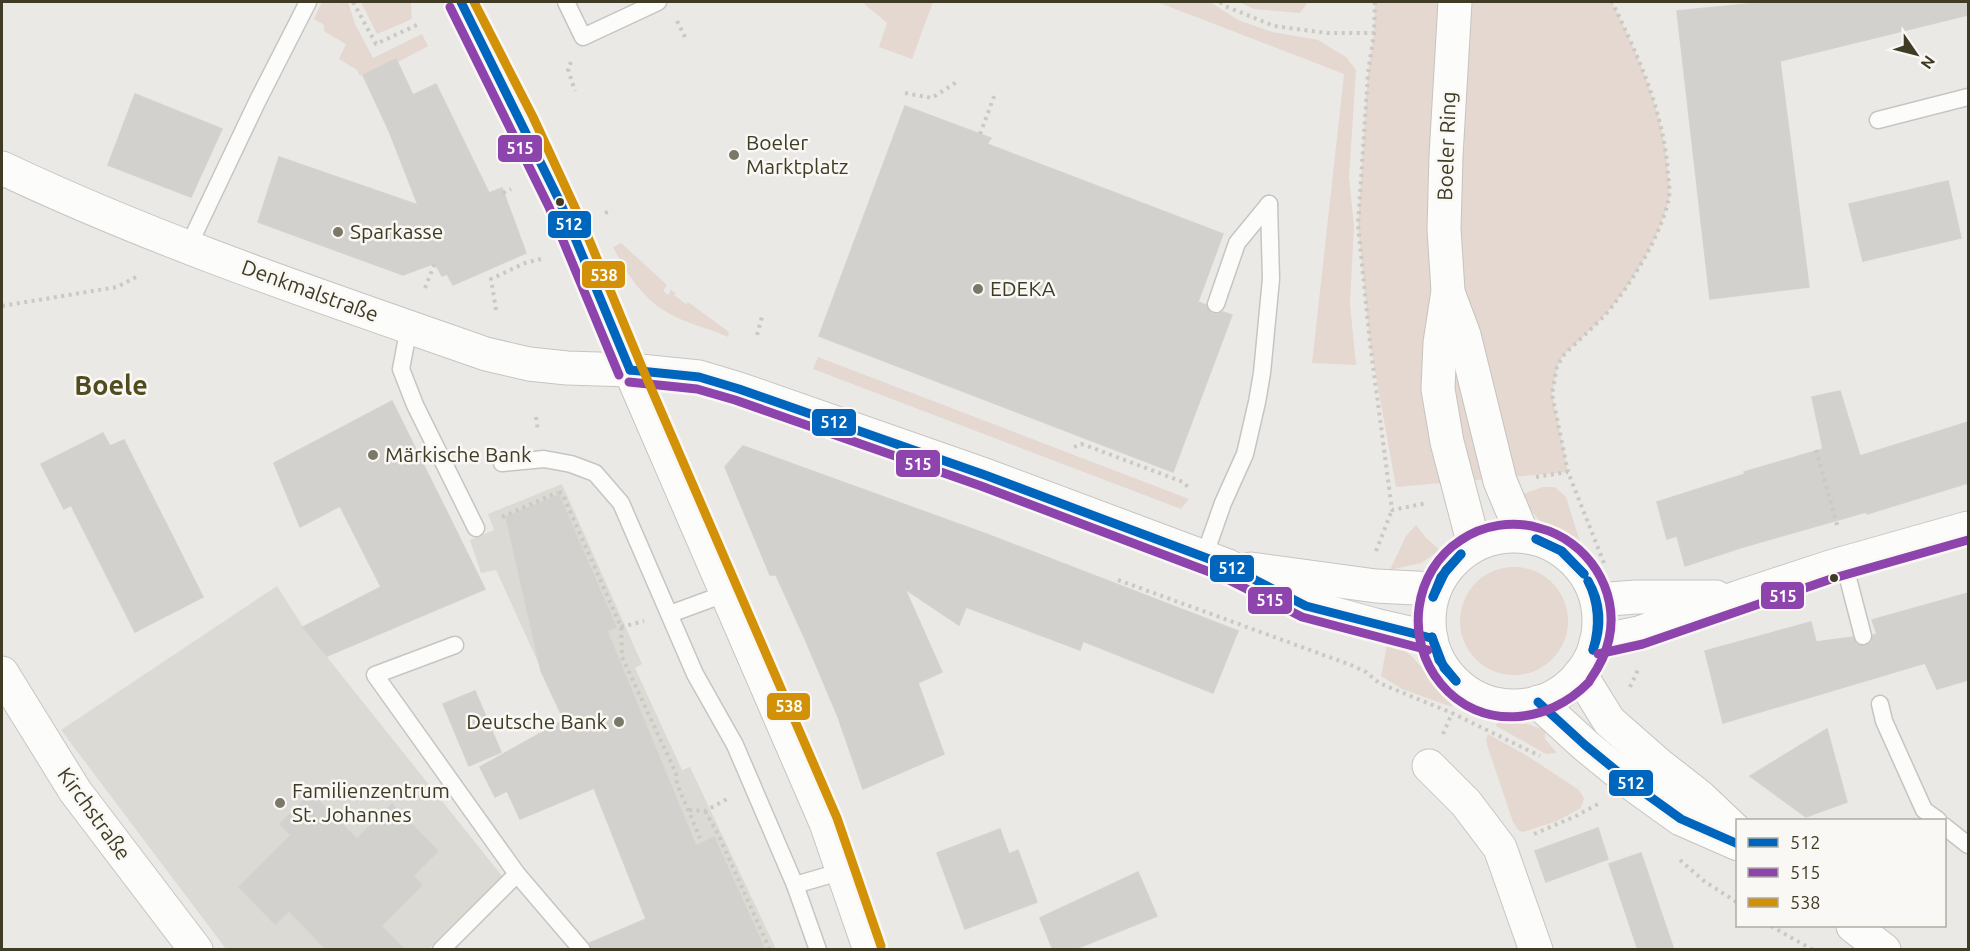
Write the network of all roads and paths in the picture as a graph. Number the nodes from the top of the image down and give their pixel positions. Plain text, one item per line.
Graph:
1 (308, 2) edge
2 (353, 2) edge
3 (461, 2) edge
4 (566, 2) edge
5 (658, 2) edge
6 (1220, 2) edge
7 (1375, 2) edge
8 (1455, 2) edge
9 (1612, 2) edge
10 (421, 23) dead end
11 (1374, 33) junction
12 (958, 81) dead end
13 (905, 93) dead end
14 (995, 94) dead end
15 (1968, 97) edge
16 (1878, 120) dead end
17 (980, 134) dead end
18 (2, 168) edge
19 (511, 189) dead end
20 (503, 192) dead end
21 (612, 210) dead end
22 (605, 213) dead end
23 (188, 247) junction
24 (540, 259) dead end
25 (435, 263) dead end
26 (140, 275) dead end
27 (425, 288) dead end
28 (1448, 291) junction
29 (1216, 303) dead end
30 (2, 306) edge
31 (496, 310) dead end
32 (762, 317) dead end
33 (409, 327) junction
34 (757, 335) dead end
35 (630, 370) junction
36 (1074, 447) dead end
37 (1815, 450) dead end
38 (502, 463) dead end
39 (1568, 472) junction
40 (1500, 481) junction
41 (1190, 489) dead end
42 (558, 491) dead end
43 (1462, 495) junction
44 (476, 528) dead end
45 (1968, 528) edge
46 (1838, 529) dead end
47 (1523, 536) junction
48 (1474, 545) junction
49 (1216, 562) junction
50 (1844, 563) junction
51 (1605, 566) dead end
52 (1118, 580) dead end
53 (1435, 589) junction
54 (727, 593) junction
55 (1739, 597) junction
56 (1596, 600) junction
57 (670, 614) junction
58 (1863, 636) dead end
59 (1431, 638) junction
60 (1596, 642) junction
61 (455, 645) dead end
62 (2, 673) edge
63 (1580, 674) junction
64 (1538, 702) junction
65 (1880, 704) dead end
66 (1548, 759) dead end
67 (1429, 766) dead end
68 (1608, 798) dead end
69 (688, 810) junction
70 (1937, 819) edge
71 (1946, 828) edge
72 (1736, 832) edge
73 (700, 838) dead end
74 (1736, 844) edge
75 (1968, 845) edge
76 (1500, 848) junction
77 (843, 871) junction
78 (517, 874) junction
79 (795, 885) junction
80 (1774, 927) edge
81 (1854, 927) edge
82 (196, 950) edge
83 (441, 950) edge
84 (582, 950) edge
85 (770, 950) edge
86 (818, 950) edge
87 (870, 950) edge
88 (1536, 950) edge
89 (1813, 950) edge
90 (1884, 950) edge

1 - 23 lane
2 - 10 path
3 - 35 street
4 - 5 lane
6 - 11 path
7 - 11 path
8 - 28 street, Boeler Ring
9 - 39 path
11 - 43 path
12 - 13 path
14 - 17 path
15 - 16 lane
18 - 23 street, Denkmalstraße
19 - 20 path
21 - 22 path
23 - 33 street, Denkmalstraße
24 - 31 path
25 - 27 path
26 - 30 path
28 - 40 street, Boeler Ring
28 - 43 street, Boeler Ring
29 - 49 lane
32 - 34 path
33 - 35 street, Denkmalstraße
33 - 44 lane
35 - 49 street, Denkmalstraße
35 - 54 street
36 - 41 path
37 - 46 path
38 - 57 lane
39 - 40 path
39 - 51 path
40 - 47 street, Boeler Ring
42 - 69 path
43 - 48 street, Boeler Ring
45 - 50 street
47 - 48 street
47 - 56 street
48 - 53 street
49 - 53 street
49 - 59 street
50 - 55 street
50 - 58 lane
52 - 66 path
53 - 59 street
54 - 57 lane
54 - 77 street
55 - 56 street
55 - 60 street
56 - 60 street
57 - 79 lane
59 - 64 street
60 - 63 street
61 - 78 lane
62 - 82 street, Kirchstraße
63 - 64 street
63 - 72 street
64 - 74 street
65 - 70 lane
67 - 76 street
68 - 76 path
69 - 73 path
69 - 85 path
71 - 75 lane
76 - 88 street
77 - 79 lane
77 - 87 street
78 - 83 lane
78 - 84 lane
79 - 86 lane
80 - 89 path
81 - 90 street

